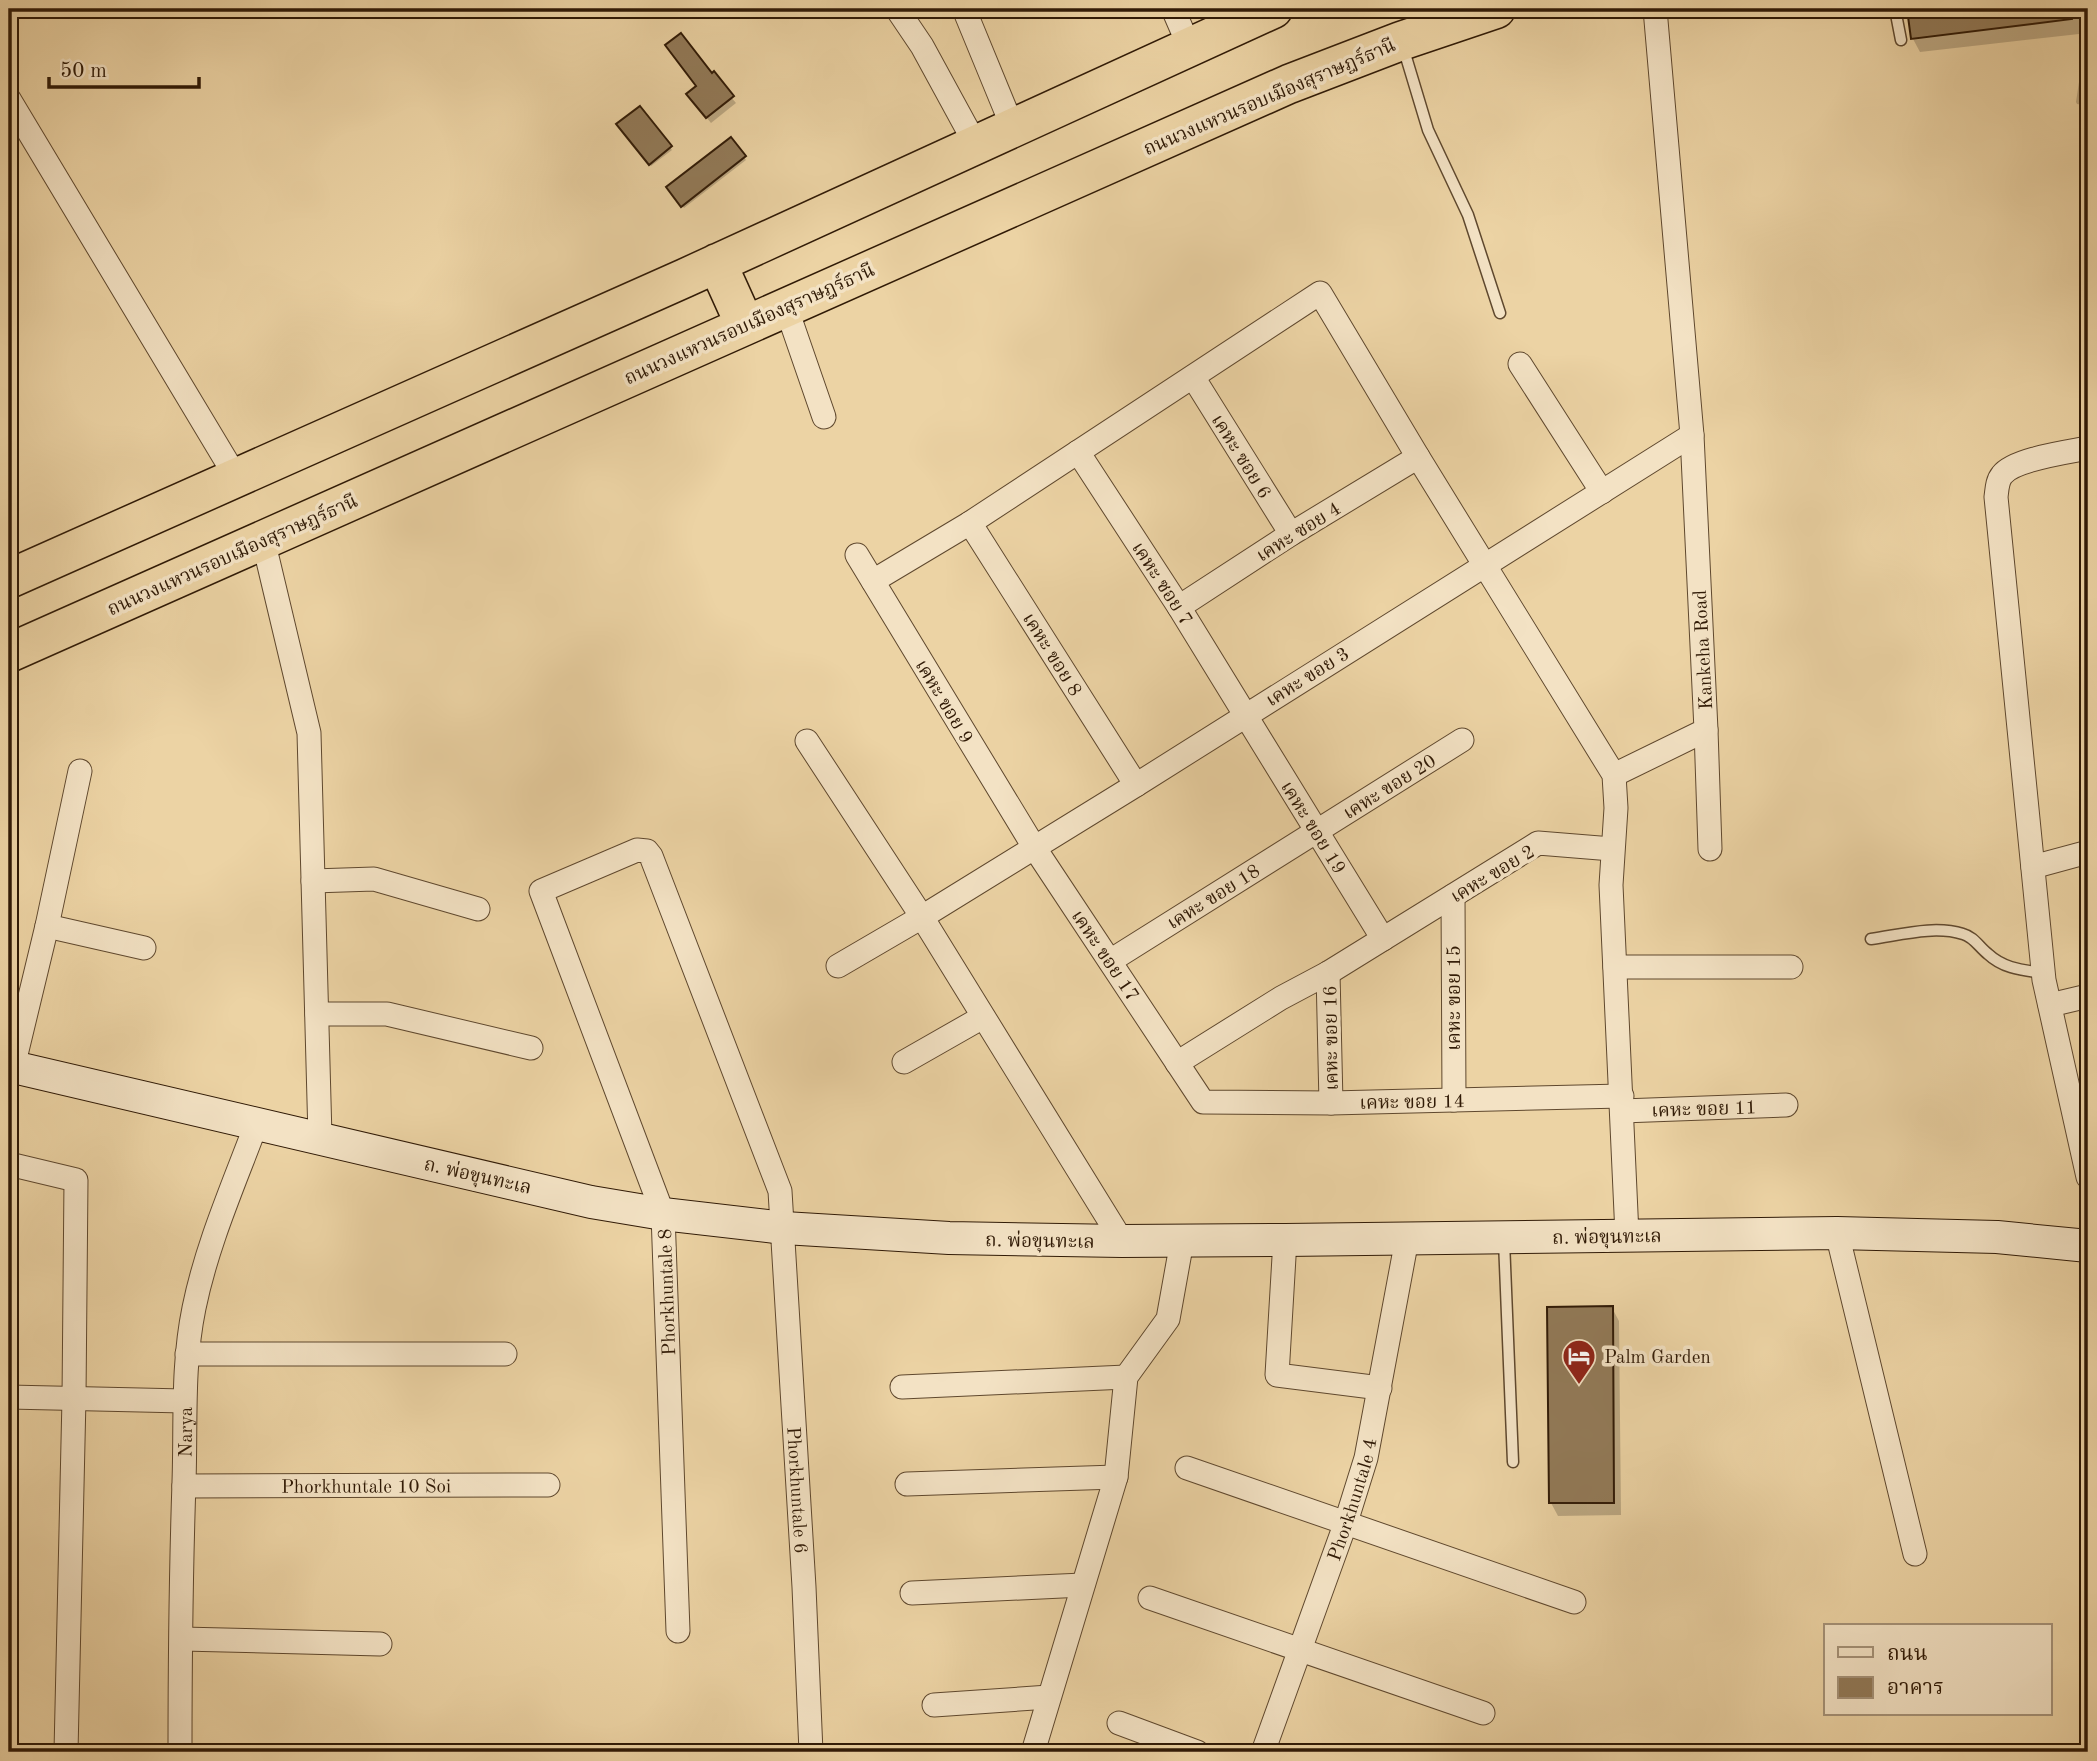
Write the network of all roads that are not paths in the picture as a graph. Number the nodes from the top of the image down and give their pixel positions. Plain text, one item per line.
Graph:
1 (898, 9) edge
2 (964, 9) edge
3 (1173, 9) edge
4 (1270, 9) edge
5 (1496, 9) edge
6 (1655, 9) edge
7 (1895, 9) edge
8 (1901, 40) dead end
9 (1401, 41) junction
10 (1189, 46) junction
11 (9, 99) edge
12 (1013, 128) junction
13 (976, 145) junction
14 (717, 263) junction
15 (786, 307) junction
16 (1500, 313) dead end
17 (745, 325) junction
18 (1520, 364) dead end
19 (1193, 377) junction
20 (824, 417) dead end
21 (1692, 435) junction
22 (2088, 448) edge
23 (1078, 452) junction
24 (1418, 457) junction
25 (236, 477) junction
26 (1602, 492) junction
27 (970, 523) junction
28 (1291, 534) junction
29 (263, 540) junction
30 (857, 555) dead end
31 (1485, 565) junction
32 (9, 579) edge
33 (873, 581) junction
34 (1179, 607) junction
35 (9, 653) edge
36 (1245, 715) junction
37 (1706, 730) junction
38 (1462, 740) dead end
39 (807, 741) dead end
40 (80, 771) dead end
41 (1614, 775) junction
42 (1136, 785) junction
43 (1317, 831) junction
44 (1034, 847) junction
45 (1612, 849) junction
46 (1710, 849) dead end
47 (2088, 852) edge
48 (2033, 867) junction
49 (313, 881) junction
50 (541, 891) joint
51 (1453, 896) junction
52 (478, 909) dead end
53 (922, 918) junction
54 (47, 926) junction
55 (1384, 939) junction
56 (1871, 939) dead end
57 (144, 948) dead end
58 (1110, 961) junction
59 (838, 966) dead end
60 (1615, 967) junction
61 (1791, 967) dead end
62 (1328, 974) junction
63 (2043, 974) junction
64 (2088, 996) edge
65 (2050, 1005) junction
66 (317, 1014) junction
67 (983, 1017) junction
68 (531, 1048) dead end
69 (904, 1062) dead end
70 (1177, 1063) junction
71 (11, 1066) edge
72 (1454, 1100) junction
73 (1203, 1102) joint
74 (1331, 1103) junction
75 (1622, 1104) junction
76 (1786, 1105) dead end
77 (257, 1122) junction
78 (320, 1137) junction
79 (9, 1164) edge
80 (2088, 1177) edge
81 (663, 1214) junction
82 (784, 1228) junction
83 (1837, 1233) junction
84 (1627, 1236) junction
85 (1504, 1238) junction
86 (1407, 1239) junction
87 (1285, 1240) junction
88 (1122, 1241) junction
89 (1182, 1241) junction
90 (2088, 1246) edge
91 (187, 1354) junction
92 (505, 1354) dead end
93 (1126, 1377) junction
94 (902, 1387) dead end
95 (1380, 1388) junction
96 (9, 1397) edge
97 (74, 1398) junction
98 (184, 1401) junction
99 (1513, 1462) dead end
100 (1187, 1468) dead end
101 (1116, 1477) junction
102 (907, 1484) dead end
103 (548, 1485) dead end
104 (184, 1486) junction
105 (1346, 1522) junction
106 (1915, 1554) dead end
107 (1083, 1585) junction
108 (912, 1593) dead end
109 (1150, 1598) dead end
110 (1574, 1602) dead end
111 (678, 1631) dead end
112 (182, 1639) junction
113 (380, 1644) dead end
114 (1300, 1648) junction
115 (1049, 1697) junction
116 (934, 1705) dead end
117 (1483, 1713) dead end
118 (1119, 1723) dead end
119 (66, 1752) edge
120 (180, 1752) edge
121 (811, 1752) edge
122 (1033, 1752) edge
123 (1197, 1752) edge
124 (1263, 1752) edge

1 - 13 street
2 - 12 street
3 - 10 street
4 - 10 highway
5 - 9 highway, ถนนวงแหวนรอบเมืองสุราษฎร์ธานี
6 - 21 street, Kankeha Road
7 - 8 lane
9 - 15 highway, ถนนวงแหวนรอบเมืองสุราษฎร์ธานี
9 - 16 lane
10 - 12 highway
11 - 25 street
12 - 13 highway
13 - 14 highway
14 - 17 highway
14 - 25 highway
15 - 17 highway, ถนนวงแหวนรอบเมืองสุราษฎร์ธานี
15 - 20 street
17 - 29 highway, ถนนวงแหวนรอบเมืองสุราษฎร์ธานี
18 - 26 street
19 - 23 street
19 - 24 street
19 - 28 street, เคหะ ซอย 6
21 - 26 street, เคหะ ขอย 3
21 - 37 street, Kankeha Road
22 - 48 street
23 - 27 street
23 - 34 street, เคหะ ซอย 7
24 - 28 street, เคหะ ซอย 4
24 - 31 street
25 - 32 highway
26 - 31 street, เคหะ ขอย 3
27 - 33 street
27 - 42 street, เคหะ ขอย 8
28 - 34 street, เคหะ ซอย 4
29 - 35 highway, ถนนวงแหวนรอบเมืองสุราษฎร์ธานี
29 - 49 street
30 - 33 street, เคหะ ขอย 9
31 - 36 street, เคหะ ขอย 3
31 - 41 street
33 - 44 street, เคหะ ขอย 9
34 - 36 street, เคหะ ซอย 7
36 - 42 street, เคหะ ขอย 3
36 - 43 street, เคหะ ขอย 19
37 - 41 street, Kankeha Road
37 - 46 street
38 - 43 street, เคหะ ขอย 20
39 - 53 street
40 - 54 street
41 - 45 street
42 - 44 street, เคหะ ขอย 3
43 - 55 street, เคหะ ขอย 19
43 - 58 street, เคหะ ขอย 18
44 - 53 street, เคหะ ขอย 3
44 - 58 street, เคหะ ขอย 17
45 - 51 street, เคหะ ขอย 2
45 - 60 street
47 - 48 street
48 - 63 street
49 - 52 street
49 - 66 street
50 - 81 street, Phorkhuntale 8
50 - 82 street, Phorkhuntale 6
51 - 55 street, เคหะ ขอย 2
51 - 72 street, เคหะ ขอย 15
53 - 59 street, เคหะ ขอย 3
53 - 67 street
54 - 57 street
54 - 71 street
55 - 62 street
56 - 63 lane
58 - 70 street, เคหะ ขอย 17
60 - 61 street
60 - 75 street
62 - 70 street
62 - 74 street, เคหะ ขอย 16
63 - 65 street
64 - 65 street
65 - 80 street
66 - 68 street
66 - 78 street
67 - 69 street
67 - 88 street
70 - 73 street, เคหะ ขอย 17
71 - 77 street, ถ. พ่อขุนทะเล
72 - 74 street, เคหะ ขอย 14
72 - 75 street, เคหะ ขอย 14
73 - 74 street, เคหะ ขอย 14
75 - 76 street, เคหะ ขอย 11
75 - 84 street
77 - 78 street, ถ. พ่อขุนทะเล
77 - 91 street, Narya
78 - 81 street, ถ. พ่อขุนทะเล
79 - 97 street
81 - 82 street, ถ. พ่อขุนทะเล
81 - 111 street, Phorkhuntale 8
82 - 88 street, ถ. พ่อขุนทะเล
82 - 121 street, Phorkhuntale 6
83 - 84 street, ถ. พ่อขุนทะเล
83 - 90 street, ถ. พ่อขุนทะเล
83 - 106 street
84 - 85 street, ถ. พ่อขุนทะเล
85 - 86 street, ถ. พ่อขุนทะเล
85 - 99 lane
86 - 87 street, ถ. พ่อขุนทะเล
86 - 95 street, Phorkhuntale 4
87 - 89 street, ถ. พ่อขุนทะเล
87 - 95 street
88 - 89 street, ถ. พ่อขุนทะเล
89 - 93 street
91 - 92 street
91 - 98 street, Narya
93 - 94 street
93 - 101 street
95 - 105 street, Phorkhuntale 4
96 - 97 street
97 - 98 street
97 - 119 street
98 - 104 street, Narya
100 - 105 street
101 - 102 street
101 - 107 street
103 - 104 street, Phorkhuntale 10 Soi
104 - 112 street, Narya
105 - 110 street
105 - 114 street, Phorkhuntale 4
107 - 108 street
107 - 115 street
109 - 114 street
112 - 113 street
112 - 120 street, Narya
114 - 117 street
114 - 124 street, Phorkhuntale 4
115 - 116 street
115 - 122 street
118 - 123 street

